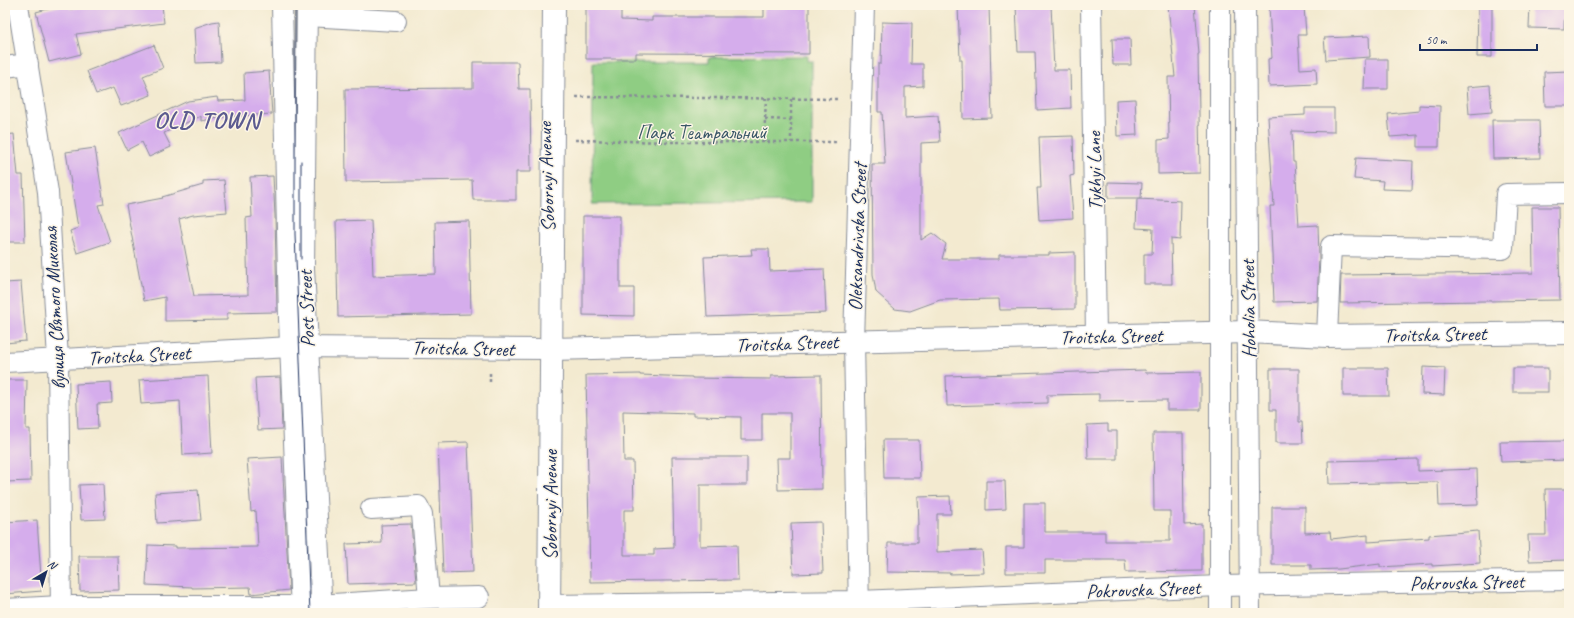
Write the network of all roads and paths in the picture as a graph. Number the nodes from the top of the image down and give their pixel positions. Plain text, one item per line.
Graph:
1 (18, 5) edge
2 (282, 5) edge
3 (541, 5) edge
4 (554, 5) edge
5 (864, 5) edge
6 (1091, 5) edge
7 (1220, 5) edge
8 (1245, 5) edge
9 (307, 10) edge
10 (396, 21) dead end
11 (28, 64) junction
12 (5, 67) edge
13 (576, 97) dead end
14 (766, 98) junction
15 (791, 99) junction
16 (838, 99) dead end
17 (765, 119) junction
18 (791, 120) junction
19 (575, 140) dead end
20 (764, 142) junction
21 (791, 142) junction
22 (838, 142) dead end
23 (1569, 193) edge
24 (1248, 332) junction
25 (1569, 333) edge
26 (1221, 334) junction
27 (1096, 336) junction
28 (1327, 336) junction
29 (854, 341) junction
30 (299, 347) junction
31 (551, 349) junction
32 (58, 359) junction
33 (5, 362) edge
34 (490, 372) dead end
35 (490, 382) dead end
36 (371, 509) dead end
37 (1569, 580) edge
38 (1220, 586) junction
39 (1250, 586) junction
40 (479, 597) dead end
41 (429, 598) junction
42 (859, 607) edge
43 (5, 609) edge
44 (322, 609) edge
45 (549, 609) edge
46 (60, 610) edge
47 (301, 610) edge
48 (1220, 613) edge
49 (1250, 613) edge

1 - 11 street, вулиця Святого Миколая
2 - 30 street, Post Street
3 - 31 main road, Sobornyi Avenue
4 - 31 main road, Sobornyi Avenue
5 - 29 street, Oleksandrivska Street
6 - 27 street, Tykhyi Lane
7 - 26 street, Hoholia Street
8 - 24 street, Hoholia Street
9 - 10 street
9 - 30 street, Post Street
11 - 12 street
11 - 32 street, вулиця Святого Миколая
13 - 14 path
14 - 15 path
14 - 17 path
15 - 16 path
15 - 18 path
17 - 18 path
17 - 20 path
18 - 21 path
19 - 20 path
20 - 21 path
21 - 22 path
23 - 28 street
24 - 26 main road, Troitska Street
24 - 28 main road, Troitska Street
24 - 39 street, Hoholia Street
25 - 28 main road, Troitska Street
26 - 27 main road, Troitska Street
26 - 38 street, Hoholia Street
27 - 29 main road, Troitska Street
29 - 31 main road, Troitska Street
29 - 42 street, Oleksandrivska Street
30 - 31 street, Troitska Street
30 - 32 street, Troitska Street
30 - 44 street, Post Street
30 - 47 street, Post Street
31 - 45 main road, Sobornyi Avenue
32 - 33 street, Troitska Street
32 - 46 street, вулиця Святого Миколая
34 - 35 path
36 - 41 street
37 - 39 street, Pokrovska Street
38 - 39 street, Pokrovska Street
38 - 42 street, Pokrovska Street
38 - 48 street, Hoholia Street
39 - 49 street, Hoholia Street
40 - 41 street
41 - 44 street
42 - 45 street, Pokrovska Street
43 - 46 street
44 - 47 street
46 - 47 street

